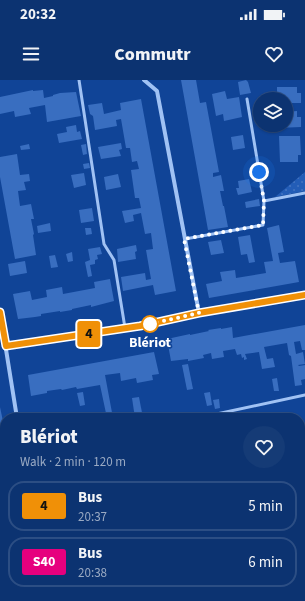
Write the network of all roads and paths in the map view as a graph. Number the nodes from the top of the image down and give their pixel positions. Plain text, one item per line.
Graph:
1 (79, 80) edge
2 (144, 80) edge
3 (247, 99) dead end
4 (305, 193) edge
5 (264, 201) junction
6 (184, 239) junction
7 (305, 295) edge
8 (0, 312) edge
9 (199, 313) junction
10 (125, 328) junction
11 (6, 346) junction
12 (305, 395) edge
13 (16, 413) edge
14 (221, 413) edge

1 - 10 lane
2 - 6 street
3 - 5 lane
4 - 5 lane
5 - 6 lane
6 - 9 street
7 - 9 street
8 - 11 street
9 - 10 street
10 - 11 street
11 - 13 street
12 - 14 lane

